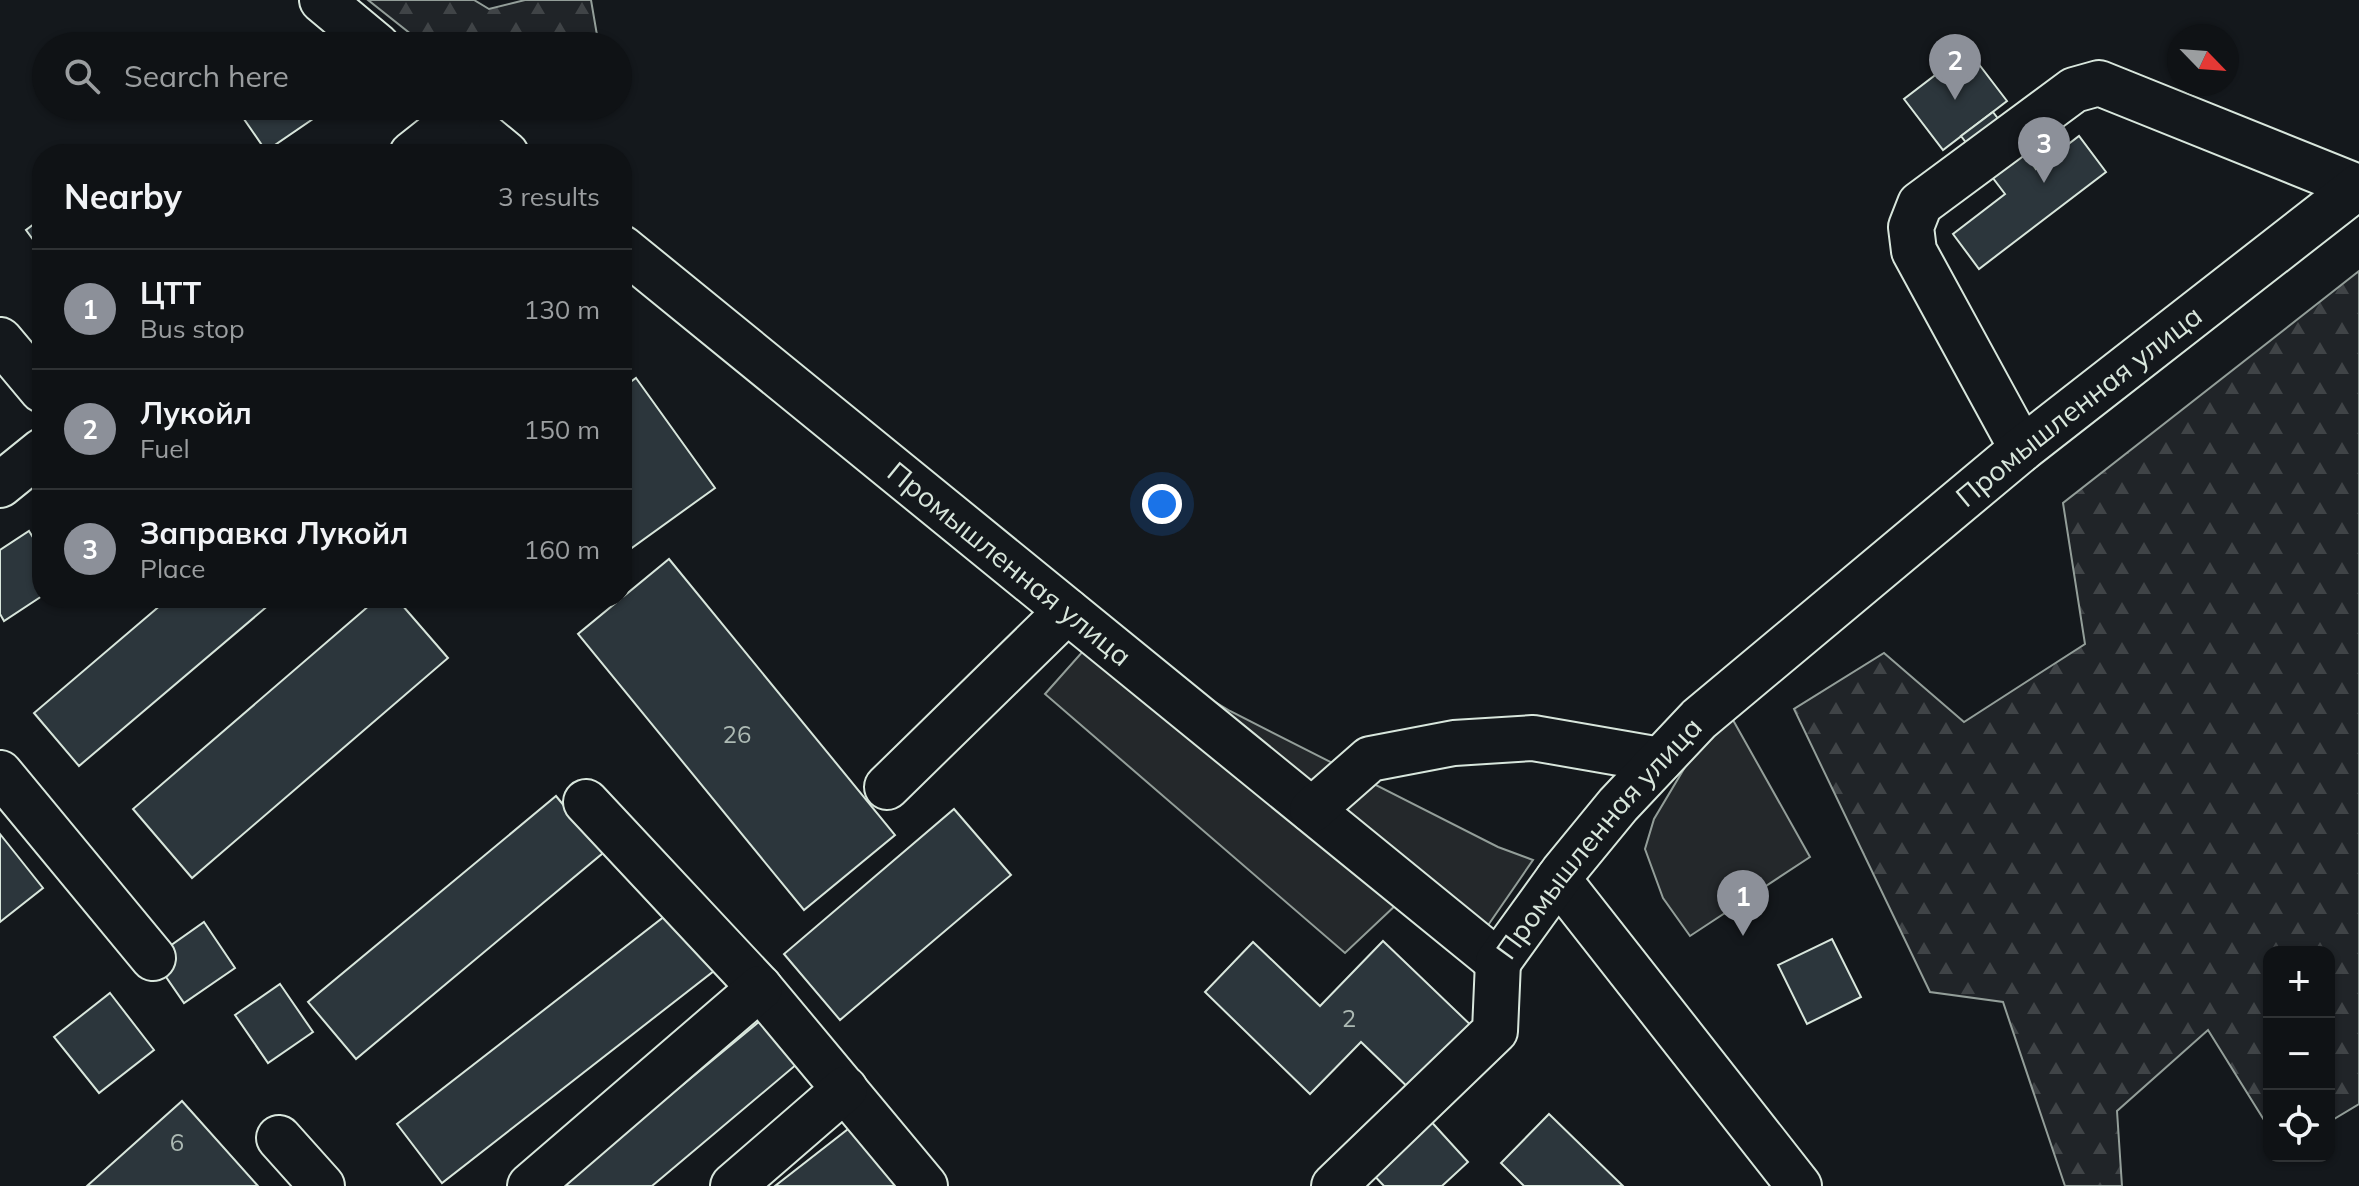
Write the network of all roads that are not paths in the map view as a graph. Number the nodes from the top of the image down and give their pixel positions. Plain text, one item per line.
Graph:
1 (322, 0) edge
2 (360, 32) edge
3 (445, 120) edge
4 (465, 120) edge
5 (422, 144) edge
6 (494, 144) edge
7 (2358, 187) edge
8 (632, 256) edge
9 (0, 340) edge
10 (32, 378) edge
11 (2022, 449) junction
12 (32, 459) edge
13 (0, 485) edge
14 (1067, 611) junction
15 (1660, 760) junction
16 (0, 773) edge
17 (887, 787) dead end
18 (586, 802) dead end
19 (1312, 810) junction
20 (1558, 879) junction
21 (153, 958) dead end
22 (1498, 962) junction
23 (760, 988) junction
24 (845, 1089) junction
25 (279, 1138) dead end
26 (322, 1186) edge
27 (530, 1186) edge
28 (733, 1186) edge
29 (925, 1186) edge
30 (1334, 1186) edge
31 (1799, 1186) edge

1 - 2 street
3 - 5 street
4 - 6 street
7 - 11 street, Промышленная улица
7 - 11 street
8 - 14 street, Промышленная улица
9 - 10 street
11 - 15 street, Промышленная улица
12 - 13 street
14 - 17 street
14 - 19 street, Промышленная улица
15 - 19 street
15 - 20 street, Промышленная улица
16 - 21 street
18 - 23 street
19 - 22 street, Промышленная улица
20 - 22 street, Промышленная улица
20 - 31 street
22 - 30 street
23 - 24 street
23 - 27 street
24 - 28 street
24 - 29 street
25 - 26 street

